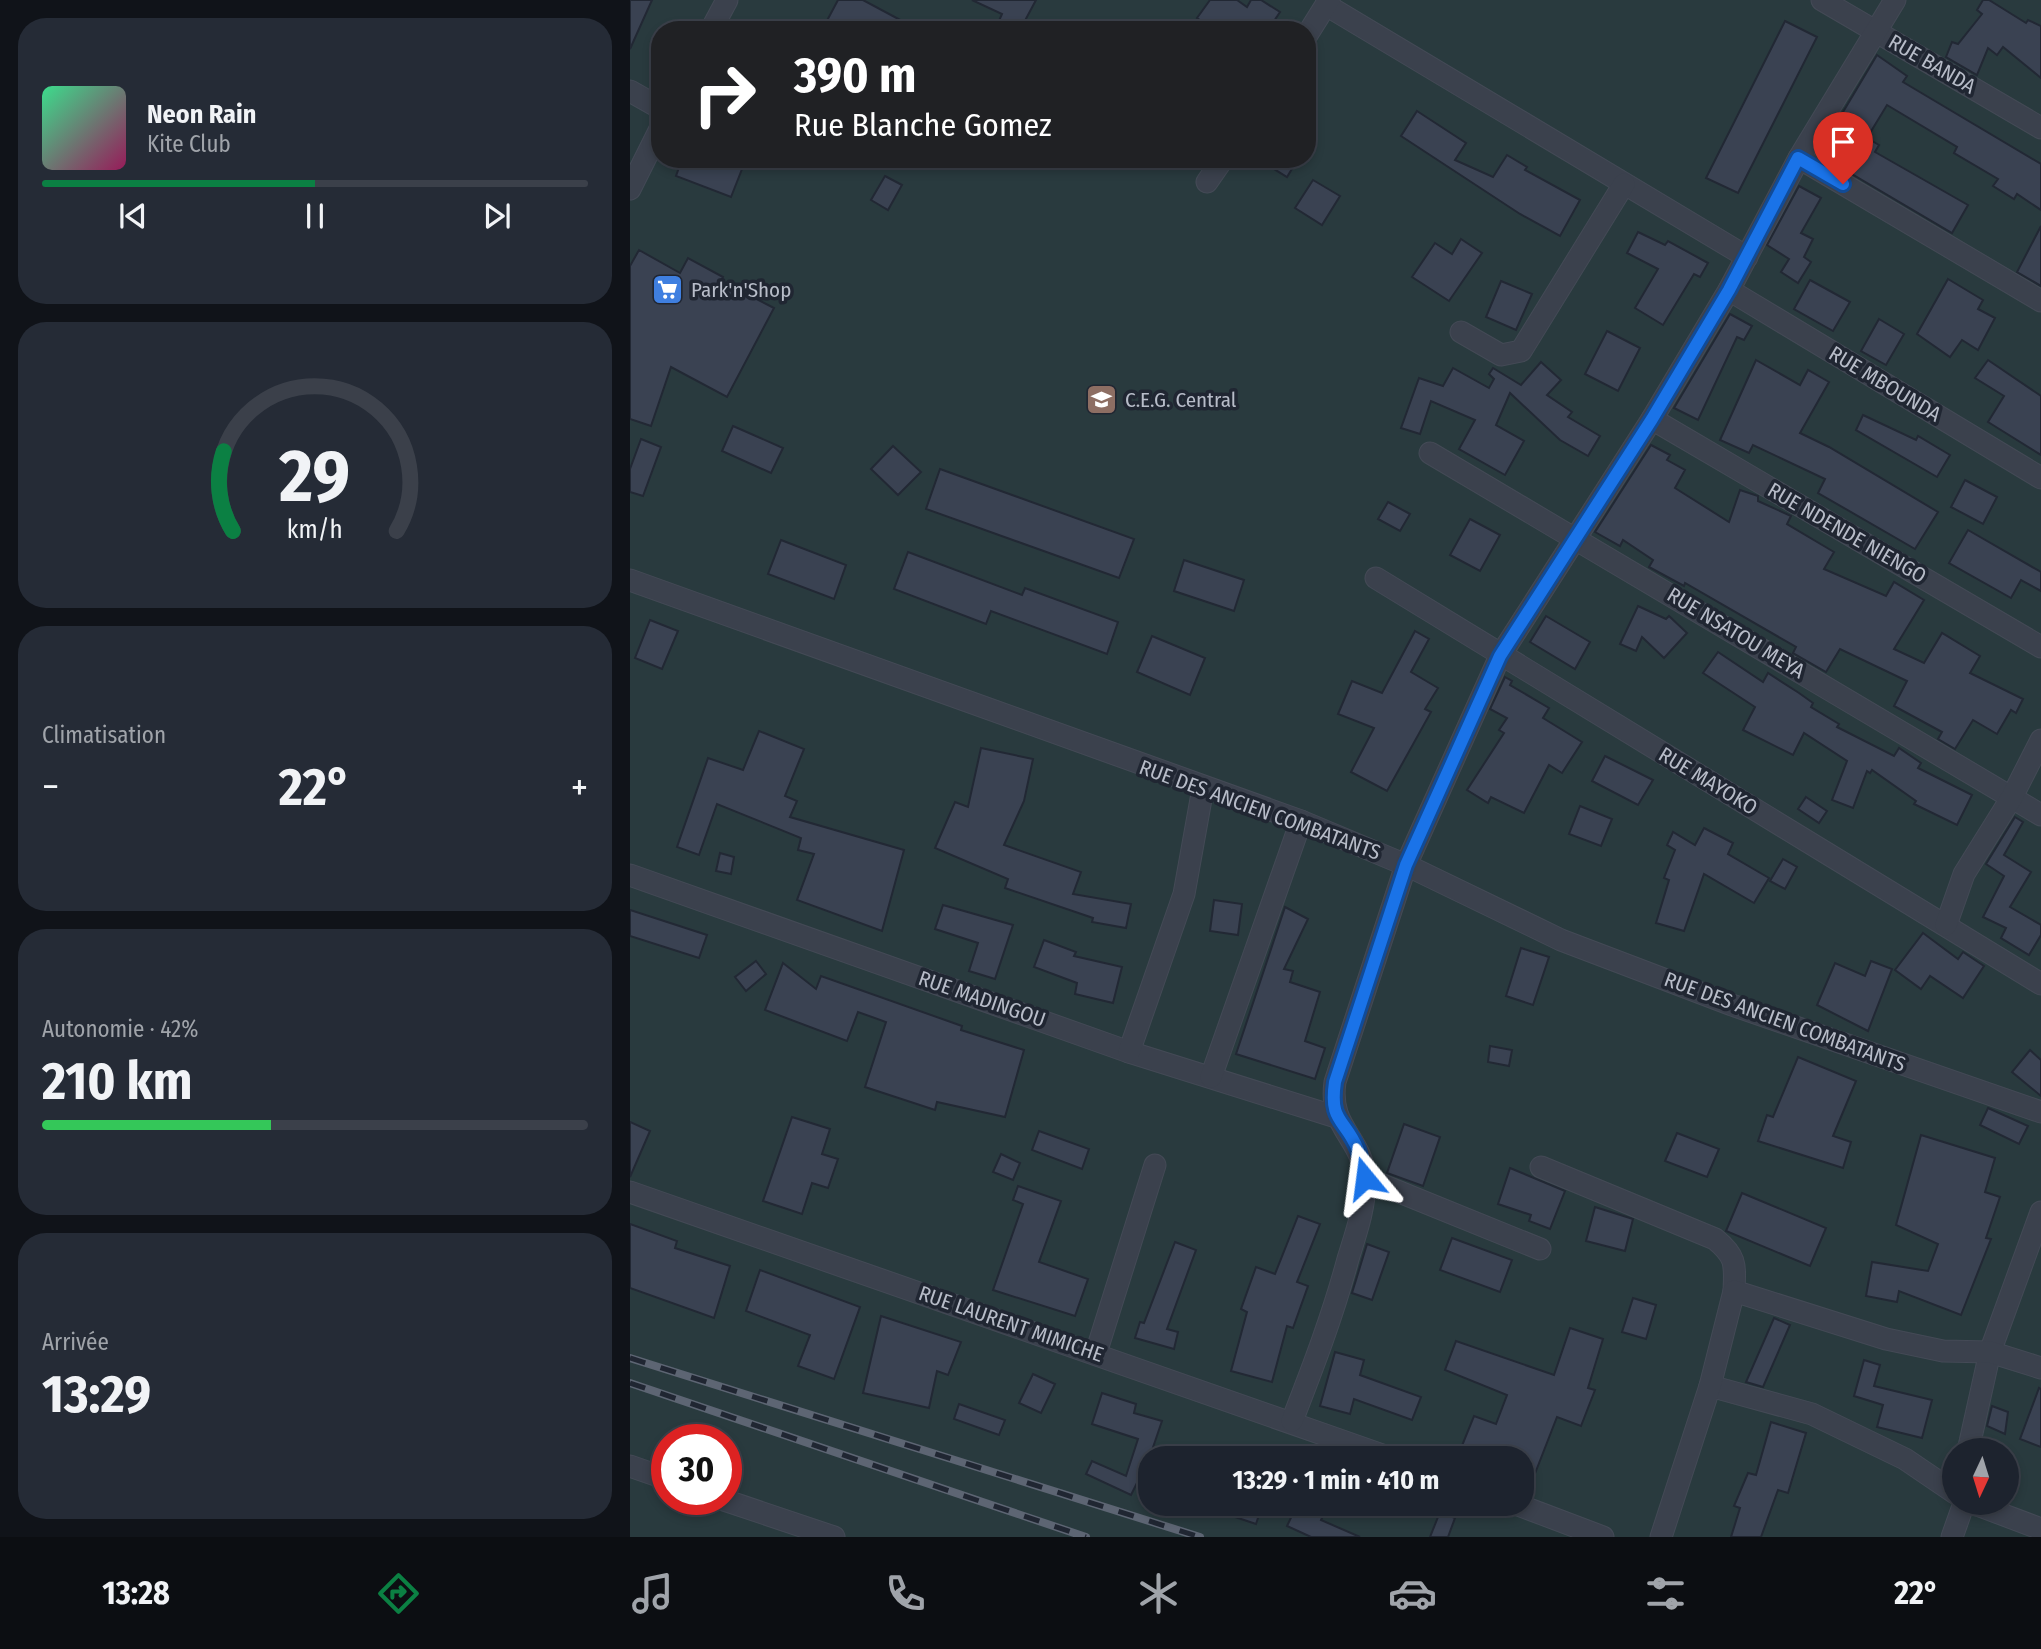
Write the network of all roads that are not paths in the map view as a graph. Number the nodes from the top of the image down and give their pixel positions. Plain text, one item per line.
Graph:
1 (727, 0) edge
2 (1822, 0) edge
3 (1895, 0) edge
4 (1328, 3) edge
5 (716, 21) edge
6 (1316, 21) edge
7 (1876, 31) junction
8 (630, 90) edge
9 (651, 103) edge
10 (2041, 128) edge
11 (651, 148) edge
12 (1798, 158) junction
13 (1217, 168) edge
14 (1208, 182) dead end
15 (1624, 184) junction
16 (630, 189) edge
17 (1747, 257) junction
18 (1729, 290) junction
19 (2041, 301) edge
20 (1461, 332) dead end
21 (1652, 419) junction
22 (1430, 453) dead end
23 (2041, 478) edge
24 (1577, 538) junction
25 (1376, 578) dead end
26 (630, 580) edge
27 (2041, 647) edge
28 (1500, 656) junction
29 (2041, 740) edge
30 (1203, 788) junction
31 (2012, 797) junction
32 (2041, 815) edge
33 (1301, 821) junction
34 (1406, 865) junction
35 (630, 875) edge
36 (1945, 925) junction
37 (2041, 984) edge
38 (1129, 1052) junction
39 (1211, 1077) junction
40 (2041, 1112) edge
41 (1336, 1116) junction
42 (1155, 1165) dead end
43 (1541, 1167) dead end
44 (1365, 1178) junction
45 (630, 1192) edge
46 (2041, 1213) edge
47 (1539, 1249) dead end
48 (1734, 1291) junction
49 (1990, 1352) junction
50 (1096, 1353) junction
51 (2041, 1368) edge
52 (1710, 1386) junction
53 (1292, 1421) junction
54 (1971, 1438) edge
55 (1359, 1446) edge
56 (630, 1466) edge
57 (651, 1473) edge
58 (1942, 1484) edge
59 (742, 1506) edge
60 (1534, 1511) edge
61 (1959, 1516) edge
62 (2008, 1516) edge
63 (2041, 1528) edge
64 (834, 1537) edge
65 (1603, 1537) edge
66 (1661, 1537) edge
67 (1952, 1537) edge

1 - 5 street
2 - 7 street, RUE BANDA
3 - 7 street
4 - 6 street
4 - 15 street
7 - 10 street, RUE BANDA
7 - 12 street
8 - 9 street
11 - 16 street
12 - 17 street
12 - 19 street
13 - 14 street
15 - 17 street
15 - 20 street
17 - 18 street
18 - 21 street
18 - 23 street, RUE MBOUNDA
21 - 24 street
21 - 27 street, RUE NDENDE NIENGO
22 - 24 street, RUE NSATOU MEYA
24 - 28 street
24 - 31 street, RUE NSATOU MEYA
25 - 28 street, RUE MAYOKO
26 - 30 street, RUE DES ANCIEN COMBATANTS
28 - 34 street
28 - 36 street, RUE MAYOKO
29 - 31 street
30 - 33 street, RUE DES ANCIEN COMBATANTS
30 - 38 street
31 - 32 street, RUE NSATOU MEYA
31 - 36 street
33 - 34 street, RUE DES ANCIEN COMBATANTS
33 - 39 street
34 - 40 street, RUE DES ANCIEN COMBATANTS
34 - 41 street
35 - 38 street, RUE MADINGOU
36 - 37 street, RUE MAYOKO
38 - 39 street, RUE MADINGOU
39 - 41 street, RUE MADINGOU
41 - 44 street
42 - 50 street
43 - 48 street
44 - 47 street
44 - 53 street
45 - 50 street, RUE LAURENT MIMICHE
46 - 49 street
48 - 49 street
48 - 52 street
49 - 51 street
49 - 54 street
50 - 53 street, RUE LAURENT MIMICHE
52 - 58 street
52 - 66 street
53 - 55 street, RUE LAURENT MIMICHE
56 - 57 street
59 - 64 street
60 - 65 street
61 - 67 street
62 - 63 street

